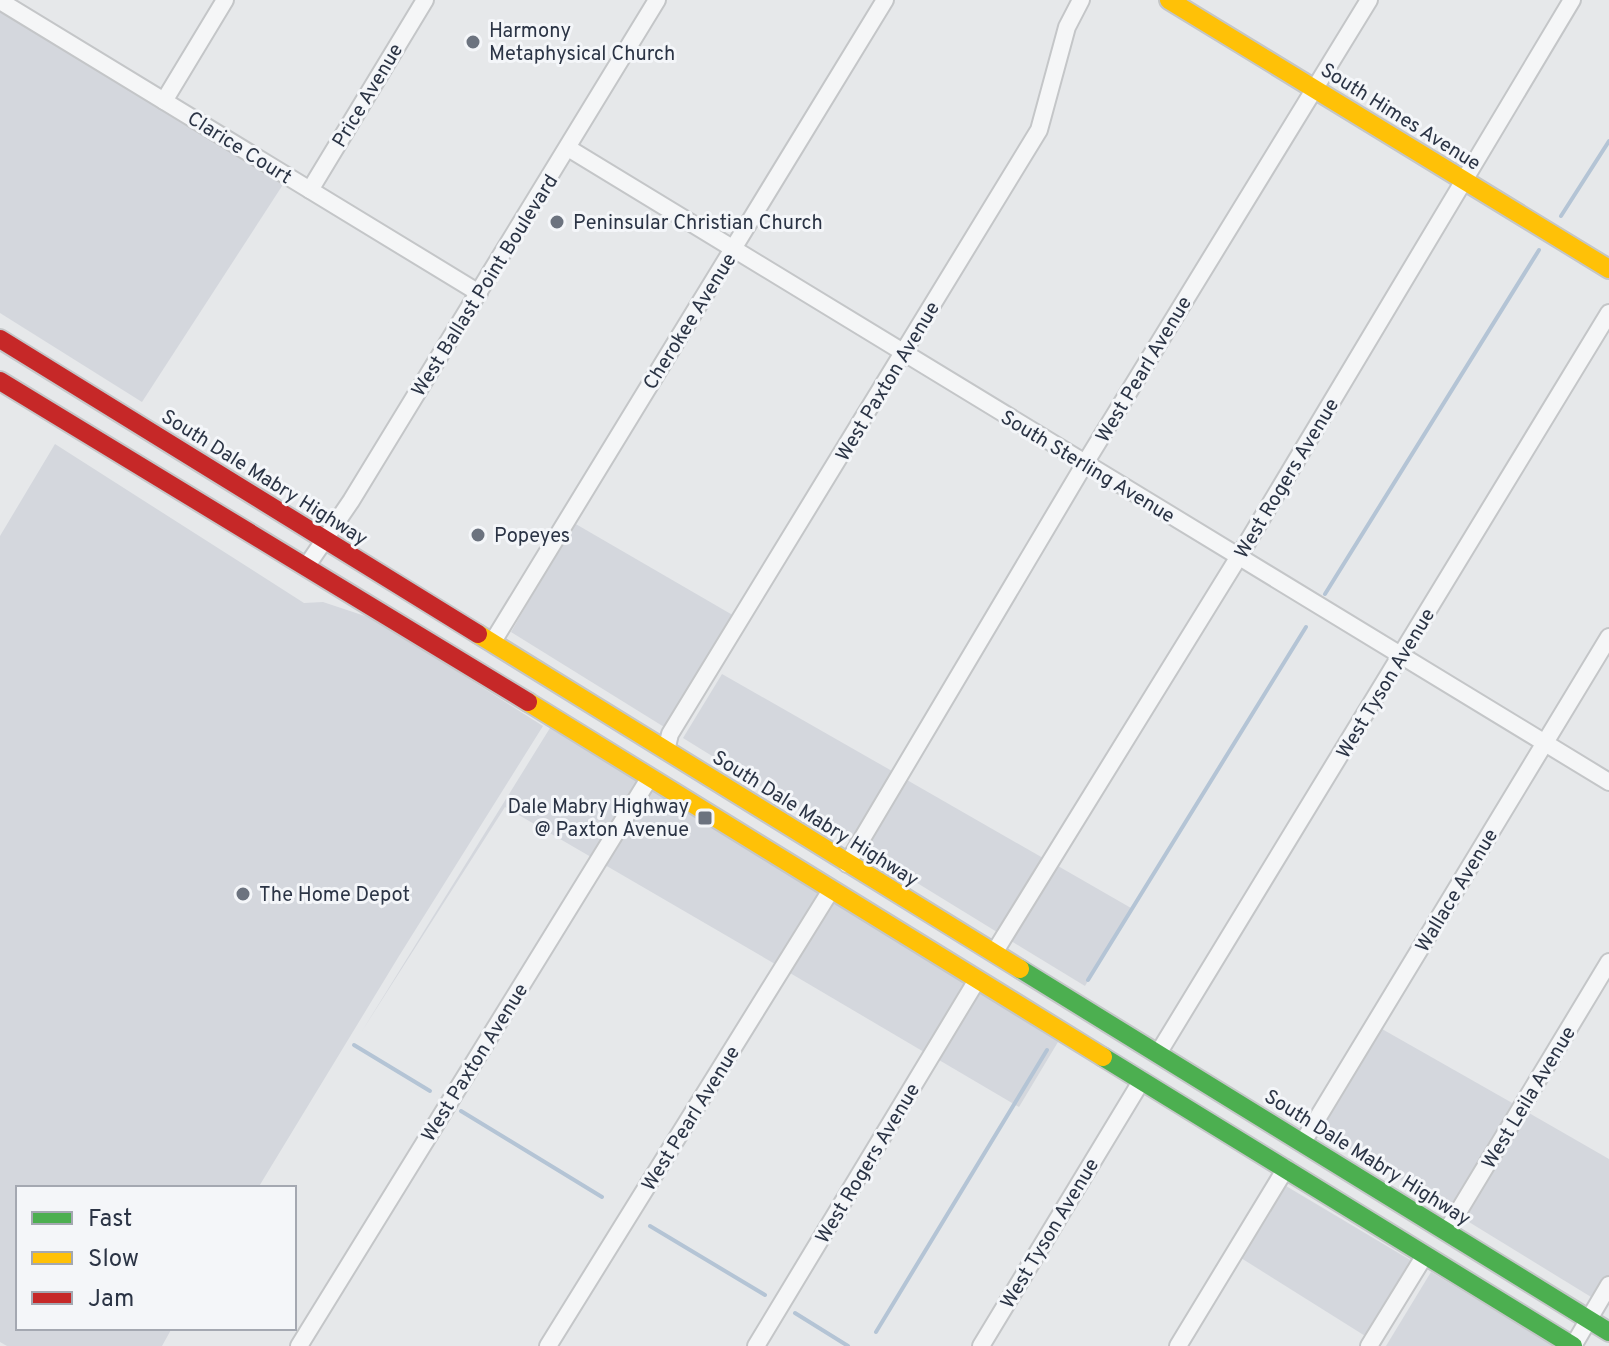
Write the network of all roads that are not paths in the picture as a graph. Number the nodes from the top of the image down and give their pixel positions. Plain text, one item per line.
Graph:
1 (225, 0) edge
2 (425, 0) edge
3 (657, 0) edge
4 (885, 0) edge
5 (1081, 0) edge
6 (1169, 0) edge
7 (1369, 0) edge
8 (1572, 0) edge
9 (0, 1) edge
10 (21, 6) edge
11 (1314, 87) junction
12 (164, 101) junction
13 (568, 148) junction
14 (1464, 181) junction
15 (310, 190) junction
16 (733, 250) junction
17 (1609, 269) edge
18 (479, 293) junction
19 (1609, 313) edge
20 (0, 339) edge
21 (904, 355) junction
22 (0, 381) edge
23 (103, 403) junction
24 (85, 434) junction
25 (1084, 465) junction
26 (325, 540) junction
27 (1238, 558) junction
28 (306, 567) junction
29 (1609, 637) edge
30 (492, 643) junction
31 (1401, 657) junction
32 (575, 731) junction
33 (1545, 743) junction
34 (666, 751) junction
35 (650, 777) junction
36 (1609, 782) edge
37 (740, 797) junction
38 (847, 864) junction
39 (831, 890) junction
40 (905, 936) junction
41 (994, 953) junction
42 (1609, 962) edge
43 (977, 980) junction
44 (1073, 1002) junction
45 (1159, 1052) junction
46 (1142, 1080) junction
47 (1207, 1120) junction
48 (1303, 1142) junction
49 (1286, 1168) junction
50 (1374, 1187) junction
51 (1446, 1232) junction
52 (1425, 1255) junction
53 (1609, 1285) edge
54 (1588, 1320) junction
55 (1609, 1332) edge
56 (299, 1346) edge
57 (548, 1346) edge
58 (756, 1346) edge
59 (981, 1346) edge
60 (1178, 1346) edge
61 (1369, 1346) edge
62 (1573, 1346) edge

1 - 12 street
2 - 15 street, Price Avenue
3 - 13 street, West Ballast Point Boulevard
4 - 16 street, Cherokee Avenue
5 - 21 street, West Paxton Avenue
6 - 11 main road, South Himes Avenue
7 - 11 street, West Pearl Avenue
8 - 14 street, West Rogers Avenue
9 - 10 street, Clarice Court
10 - 12 street, Clarice Court
11 - 14 main road, South Himes Avenue
11 - 25 street, West Pearl Avenue
12 - 15 street, Clarice Court
13 - 16 street, South Sterling Avenue
13 - 18 street, West Ballast Point Boulevard
14 - 17 main road, South Himes Avenue
14 - 27 street, West Rogers Avenue
15 - 18 street, Clarice Court
16 - 21 street, South Sterling Avenue
16 - 30 street, Cherokee Avenue
18 - 26 street, West Ballast Point Boulevard
19 - 31 street, West Tyson Avenue
20 - 23 main road, South Dale Mabry Highway
21 - 25 street, South Sterling Avenue
21 - 34 street, West Paxton Avenue
22 - 24 main road
23 - 24 main road
23 - 26 main road, South Dale Mabry Highway
24 - 28 main road
25 - 27 street, South Sterling Avenue
25 - 38 street, West Pearl Avenue
26 - 28 street, West Ballast Point Boulevard
26 - 30 main road, South Dale Mabry Highway
27 - 31 street, South Sterling Avenue
27 - 41 street, West Rogers Avenue
28 - 32 main road
29 - 33 street, Wallace Avenue
30 - 34 main road, South Dale Mabry Highway
31 - 33 street, South Sterling Avenue
31 - 45 street, West Tyson Avenue
32 - 34 main road
32 - 35 main road
33 - 36 street, South Sterling Avenue
33 - 48 street, Wallace Avenue
34 - 37 main road, South Dale Mabry Highway
35 - 37 main road
35 - 39 main road
35 - 56 street, West Paxton Avenue
37 - 38 main road, South Dale Mabry Highway
38 - 41 main road, South Dale Mabry Highway
39 - 40 main road
39 - 57 street, West Pearl Avenue
40 - 41 main road
40 - 43 main road
41 - 44 main road, South Dale Mabry Highway
42 - 51 street, West Leila Avenue
43 - 44 main road
43 - 46 main road
43 - 58 street, West Rogers Avenue
44 - 45 main road, South Dale Mabry Highway
45 - 48 main road, South Dale Mabry Highway
46 - 47 main road
46 - 59 street, West Tyson Avenue
47 - 48 main road
47 - 49 main road
48 - 50 main road, South Dale Mabry Highway
49 - 50 main road
49 - 52 main road
49 - 60 street
50 - 51 main road, South Dale Mabry Highway
51 - 54 main road, South Dale Mabry Highway
52 - 61 street
52 - 62 main road
53 - 54 street
54 - 55 main road, South Dale Mabry Highway
54 - 62 street

